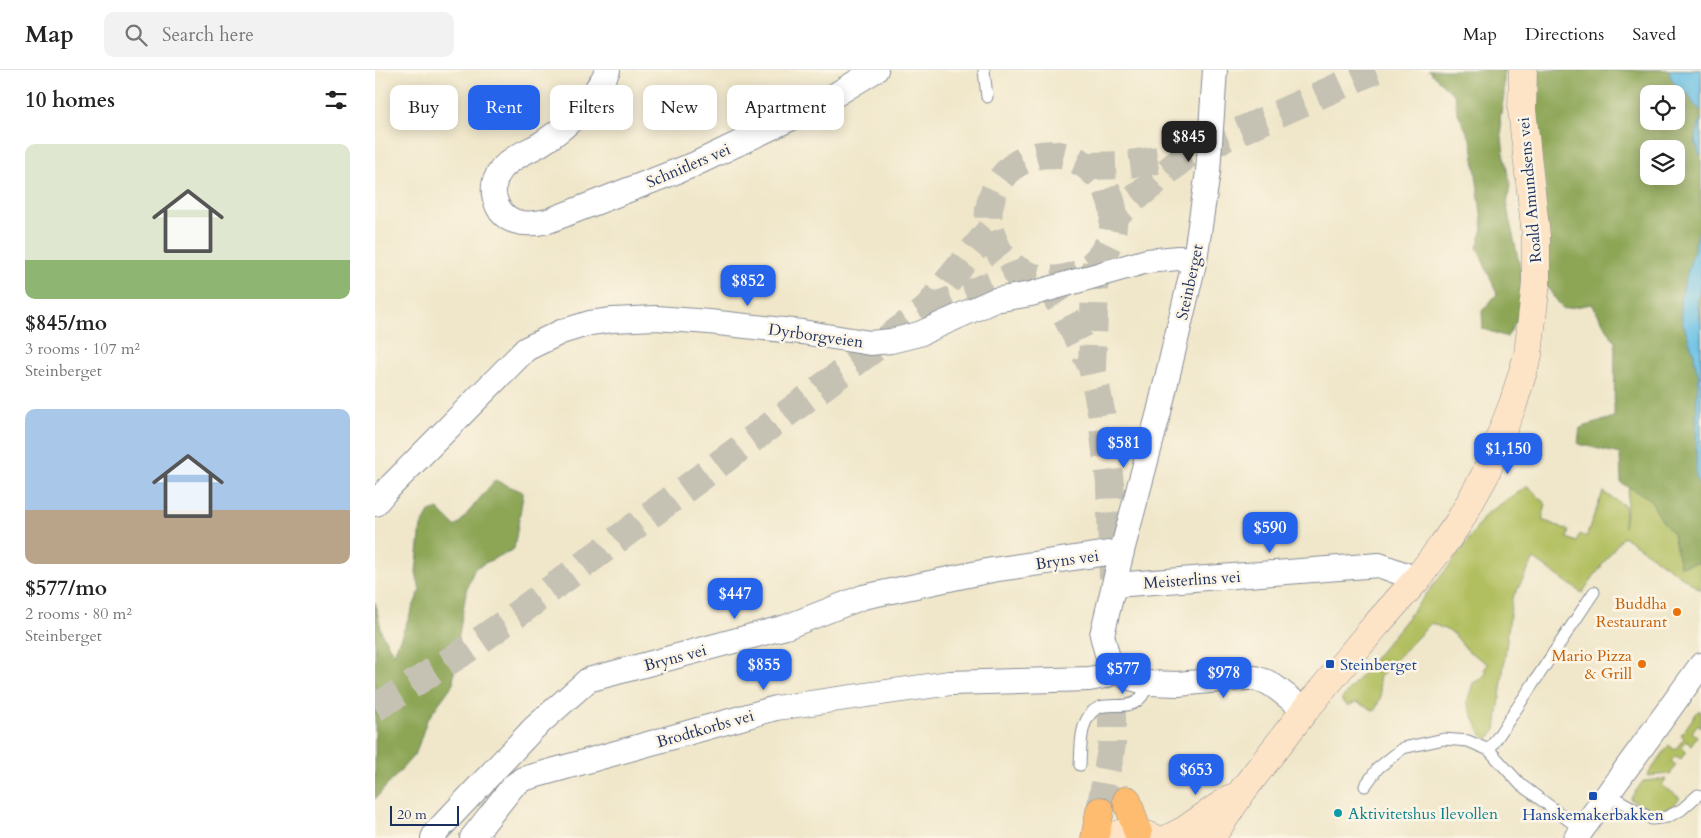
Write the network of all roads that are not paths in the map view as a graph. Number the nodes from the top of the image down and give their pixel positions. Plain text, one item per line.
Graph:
1 (608, 70) edge
2 (876, 70) edge
3 (984, 70) edge
4 (1215, 70) edge
5 (1523, 70) edge
6 (987, 97) dead end
7 (1195, 259) junction
8 (375, 504) edge
9 (1122, 551) junction
10 (1417, 579) junction
11 (1114, 585) junction
12 (1594, 592) dead end
13 (1701, 665) edge
14 (1116, 670) junction
15 (1148, 683) junction
16 (1305, 710) junction
17 (1489, 750) junction
18 (1080, 765) dead end
19 (1365, 786) dead end
20 (1243, 790) junction
21 (1607, 794) junction
22 (1697, 795) dead end
23 (1127, 800) tunnel mouth
24 (1100, 810) tunnel mouth
25 (1579, 834) edge
26 (1146, 836) edge
27 (433, 838) edge
28 (471, 838) edge
29 (1095, 838) edge
30 (1109, 838) edge
31 (1169, 838) edge
32 (1211, 838) edge

1 - 2 street, Schnitlers vei
3 - 6 lane
4 - 7 street, Steinberget
5 - 10 street, Roald Amundsens vei
7 - 8 street, Dyrborgveien
7 - 9 street, Steinberget
9 - 11 street, Steinberget
9 - 27 street, Bryns vei
10 - 11 street, Meisterlins vei
10 - 16 street, Roald Amundsens vei
11 - 14 street, Steinberget
12 - 17 lane
13 - 21 street
14 - 15 street
14 - 28 street, Brodtkorbs vei
15 - 16 street
15 - 18 lane
16 - 20 street, Roald Amundsens vei
17 - 19 lane
17 - 25 lane
20 - 31 street, Roald Amundsens vei
20 - 32 street, Roald Amundsens vei
21 - 22 lane
21 - 25 street
23 - 26 highway
24 - 29 highway
26 - 30 street

